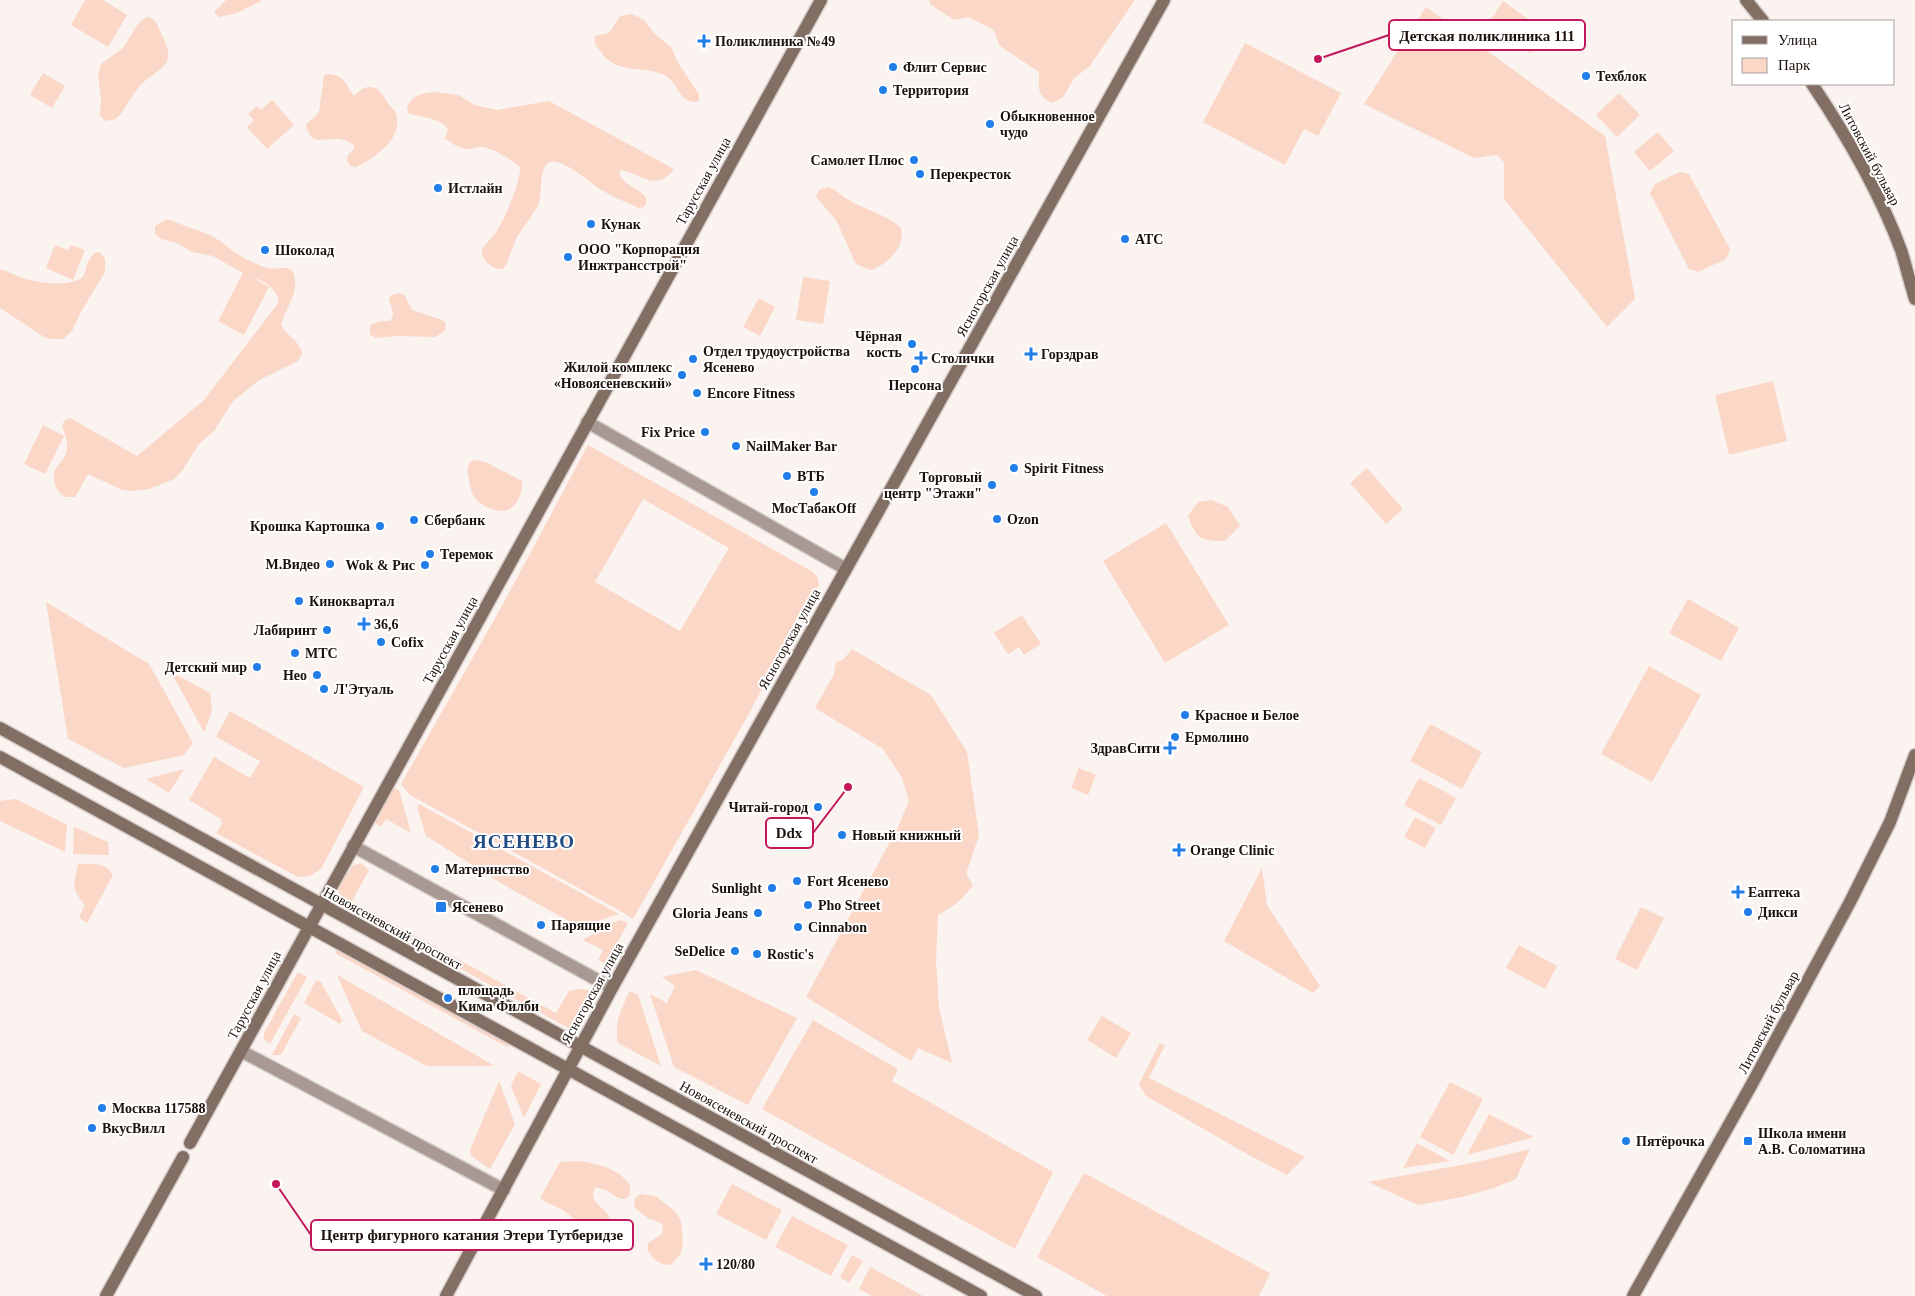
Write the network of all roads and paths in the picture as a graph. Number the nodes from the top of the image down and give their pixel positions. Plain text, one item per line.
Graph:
1 (821, 0) edge
2 (1164, 0) edge
3 (1746, 0) edge
4 (1763, 20) edge
5 (1813, 85) edge
6 (1915, 299) edge
7 (587, 422) junction
8 (846, 569) junction
9 (0, 728) edge
10 (1915, 755) edge
11 (0, 757) edge
12 (354, 846) junction
13 (320, 905) junction
14 (309, 926) junction
15 (612, 988) junction
16 (580, 1048) junction
17 (241, 1051) junction
18 (568, 1069) junction
19 (190, 1143) joint
20 (183, 1157) joint
21 (504, 1190) junction
22 (106, 1296) edge
23 (446, 1296) edge
24 (981, 1296) edge
25 (1036, 1296) edge
26 (1633, 1296) edge

1 - 7 main road, Тарусская улица
2 - 8 main road, Ясногорская улица
3 - 4 main road
5 - 6 main road, Литовский бульвар
7 - 8 street
7 - 12 main road, Тарусская улица
8 - 15 main road, Ясногорская улица
9 - 13 main road, Новоясеневский проспект
10 - 26 main road, Литовский бульвар
11 - 14 main road
12 - 13 main road, Тарусская улица
12 - 15 street
13 - 14 main road, Тарусская улица
13 - 16 main road, Новоясеневский проспект
14 - 17 main road, Тарусская улица
14 - 18 main road
15 - 16 main road, Ясногорская улица
16 - 18 main road, Ясногорская улица
16 - 25 main road, Новоясеневский проспект
17 - 19 main road, Тарусская улица
17 - 21 street
18 - 21 main road, Ясногорская улица
18 - 24 main road
19 - 20 street, Тарусская улица
20 - 22 main road, Тарусская улица
21 - 23 main road, Ясногорская улица

